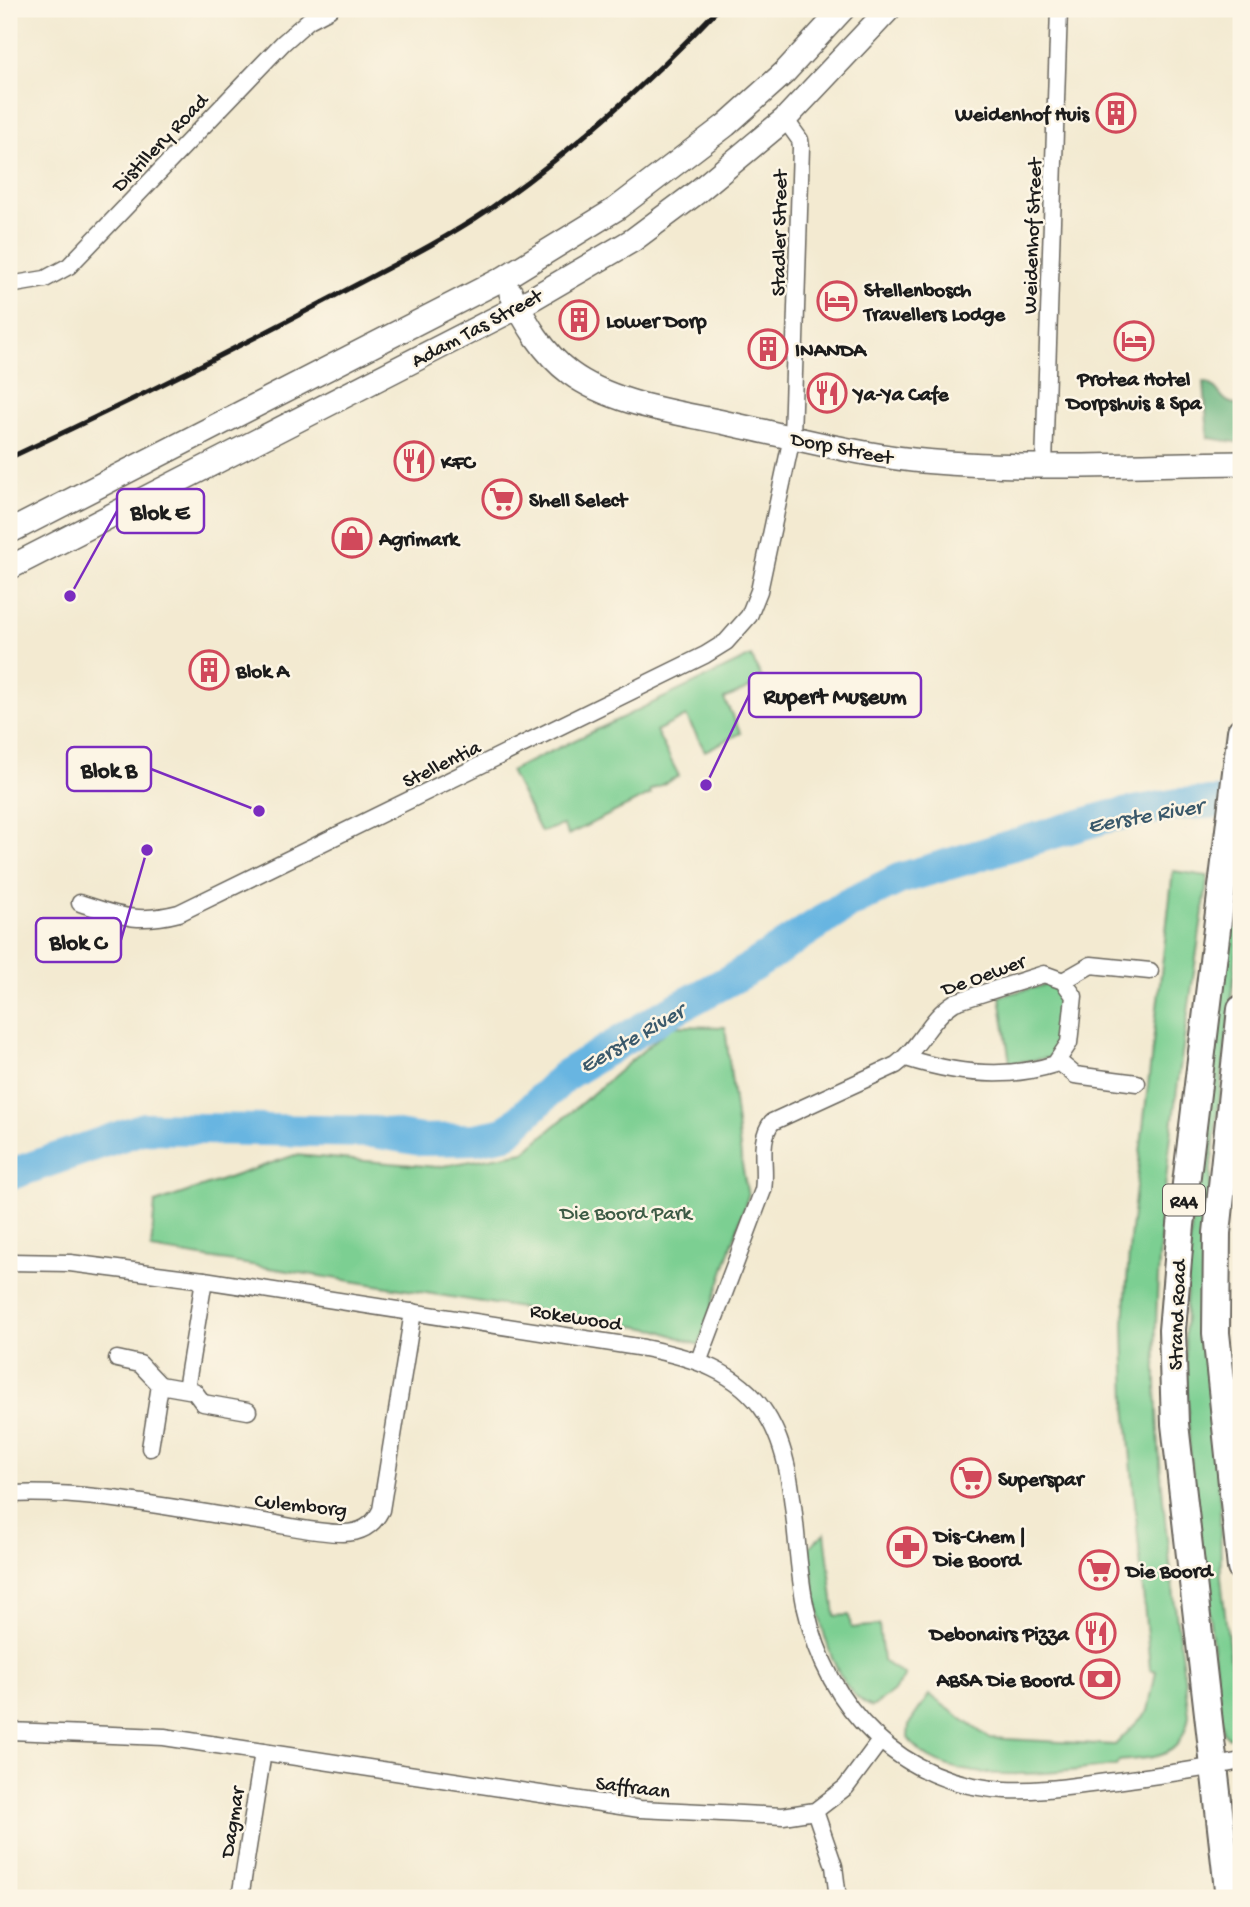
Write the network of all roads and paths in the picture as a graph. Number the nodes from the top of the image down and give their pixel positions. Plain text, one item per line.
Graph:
1 (330, 9) edge
2 (843, 9) edge
3 (889, 9) edge
4 (1059, 9) edge
5 (785, 120) junction
6 (504, 278) junction
7 (9, 285) edge
8 (518, 307) junction
9 (792, 437) junction
10 (1241, 463) edge
11 (1044, 465) junction
12 (9, 531) edge
13 (765, 559) joint
14 (9, 568) edge
15 (1240, 744) edge
16 (80, 903) dead end
17 (1150, 971) dead end
18 (1063, 981) junction
19 (1241, 1009) edge
20 (906, 1058) junction
21 (1058, 1061) junction
22 (1137, 1083) dead end
23 (9, 1262) edge
24 (204, 1280) junction
25 (413, 1312) junction
26 (117, 1359) dead end
27 (699, 1360) junction
28 (160, 1385) junction
29 (186, 1390) junction
30 (248, 1410) dead end
31 (150, 1448) dead end
32 (9, 1494) edge
33 (1241, 1568) edge
34 (9, 1731) edge
35 (880, 1741) junction
36 (263, 1752) junction
37 (1241, 1761) edge
38 (1213, 1767) junction
39 (815, 1811) junction
40 (240, 1898) edge
41 (838, 1898) edge
42 (1229, 1898) edge

1 - 7 street, Distillery Road
2 - 6 main road, Adam Tas Street
3 - 5 main road, Adam Tas Street
4 - 11 street, Weidenhof Street
5 - 8 main road, Adam Tas Street
5 - 9 street, Stadler Street
6 - 8 main road, Dorp Street
6 - 12 main road, Adam Tas Street
8 - 9 main road, Dorp Street
8 - 14 main road, Adam Tas Street
9 - 11 main road, Dorp Street
9 - 13 street, Stadler Street
10 - 11 main road, Dorp Street
13 - 16 street, Stellentia
15 - 38 main road, Strand Road / R44
17 - 18 street
18 - 20 street, De Oewer
18 - 21 street
19 - 33 main road, Strand Road / R44
20 - 21 street
20 - 27 street, De Oewer
21 - 22 street
23 - 24 street, Rokewood
24 - 25 street, Rokewood
24 - 29 street
25 - 27 street, Rokewood
25 - 32 street, Culemborg
26 - 28 street
27 - 35 street, Rokewood
28 - 29 street
28 - 31 street
29 - 30 street
34 - 36 street, Saffraan
35 - 38 street
35 - 39 street
36 - 39 street, Saffraan
36 - 40 street, Dagmar
37 - 38 street
38 - 42 main road, Strand Road / R44
39 - 41 street

